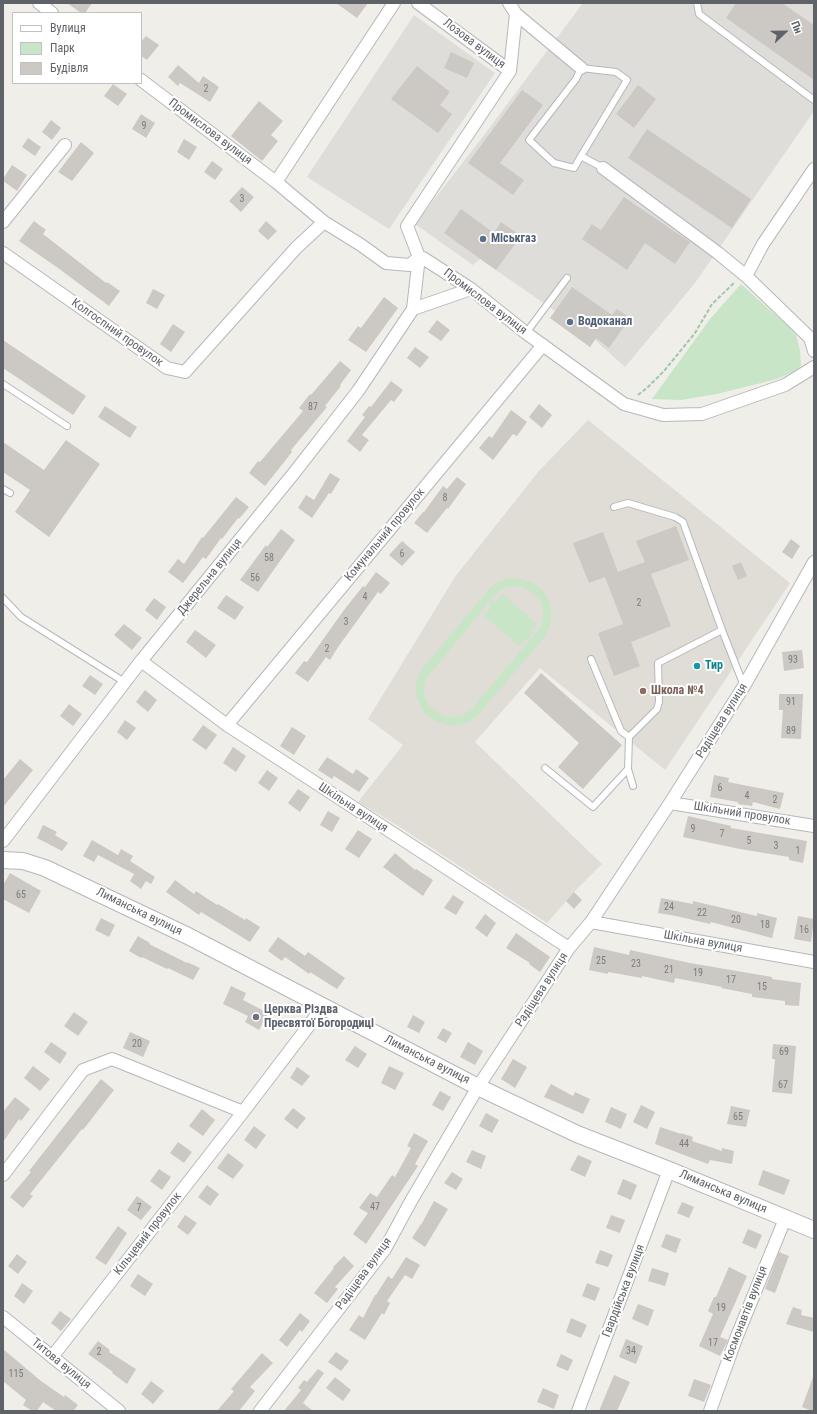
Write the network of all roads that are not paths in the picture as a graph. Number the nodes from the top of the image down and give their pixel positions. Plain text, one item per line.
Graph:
1 (39, 3) edge
2 (394, 3) edge
3 (418, 3) edge
4 (509, 3) edge
5 (697, 3) edge
6 (51, 12) edge
7 (516, 14) junction
8 (581, 68) junction
9 (510, 71) junction
10 (142, 81) edge
11 (814, 100) edge
12 (64, 145) dead end
13 (581, 156) junction
14 (603, 168) joint
15 (814, 169) edge
16 (276, 182) junction
17 (3, 222) edge
18 (324, 222) junction
19 (3, 254) edge
20 (419, 257) junction
21 (746, 276) junction
22 (567, 278) dead end
23 (471, 289) junction
24 (414, 309) junction
25 (526, 333) junction
26 (543, 345) junction
27 (814, 351) edge
28 (814, 367) edge
29 (3, 384) edge
30 (67, 426) dead end
31 (3, 489) edge
32 (10, 493) dead end
33 (614, 507) dead end
34 (814, 562) edge
35 (3, 598) edge
36 (722, 630) junction
37 (591, 659) dead end
38 (141, 661) junction
39 (126, 683) junction
40 (744, 686) junction
41 (227, 726) junction
42 (629, 738) junction
43 (545, 768) dead end
44 (628, 769) junction
45 (633, 786) dead end
46 (670, 803) junction
47 (814, 826) edge
48 (3, 841) edge
49 (3, 860) edge
50 (591, 922) junction
51 (569, 948) junction
52 (814, 962) edge
53 (323, 1007) junction
54 (478, 1087) junction
55 (243, 1112) junction
56 (670, 1170) junction
57 (3, 1174) edge
58 (785, 1219) junction
59 (814, 1230) edge
60 (3, 1317) edge
61 (52, 1357) junction
62 (119, 1411) edge
63 (260, 1411) edge
64 (578, 1411) edge
65 (710, 1411) edge

1 - 6 street
2 - 16 street
3 - 9 street, Лозова вулиця
4 - 7 street
5 - 11 lane
7 - 8 street
7 - 9 street
8 - 13 lane
8 - 13 lane
9 - 20 street
10 - 16 street, Промислова вулиця
12 - 17 street
13 - 14 lane
14 - 21 street
15 - 21 street
16 - 18 street, Промислова вулиця
18 - 19 street, Колгоспний провулок
18 - 20 street, Промислова вулиця
20 - 23 street, Промислова вулиця
20 - 24 street
21 - 27 street
22 - 25 lane
23 - 24 street
23 - 25 street, Промислова вулиця
24 - 38 street, Джерельна вулиця
25 - 26 street, Промислова вулиця
26 - 28 street, Промислова вулиця
26 - 41 street, Комунальний провулок
29 - 30 lane
31 - 32 lane
33 - 36 lane
34 - 40 street, Радіщева вулиця
35 - 39 lane
36 - 40 lane
36 - 42 lane
37 - 42 lane
38 - 39 street, Джерельна вулиця
38 - 41 street, Шкільна вулиця
39 - 48 street, Джерельна вулиця
40 - 46 street, Радіщева вулиця
41 - 51 street, Шкільна вулиця
42 - 44 lane
43 - 44 lane
44 - 45 lane
46 - 47 street, Шкільний провулок
46 - 50 street, Радіщева вулиця
49 - 53 street, Лиманська вулиця
50 - 51 street, Радіщева вулиця
50 - 52 street, Шкільна вулиця
51 - 54 street, Радіщева вулиця
53 - 54 street, Лиманська вулиця
53 - 55 street, Кільцевий провулок
54 - 56 street, Лиманська вулиця
54 - 63 street, Радіщева вулиця
55 - 57 street
55 - 61 street, Кільцевий провулок
56 - 58 street, Лиманська вулиця
56 - 64 street, Гвардійська вулиця
58 - 59 street, Лиманська вулиця
58 - 65 street, Космонавтів вулиця
60 - 61 street, Титова вулиця
61 - 62 street, Титова вулиця

